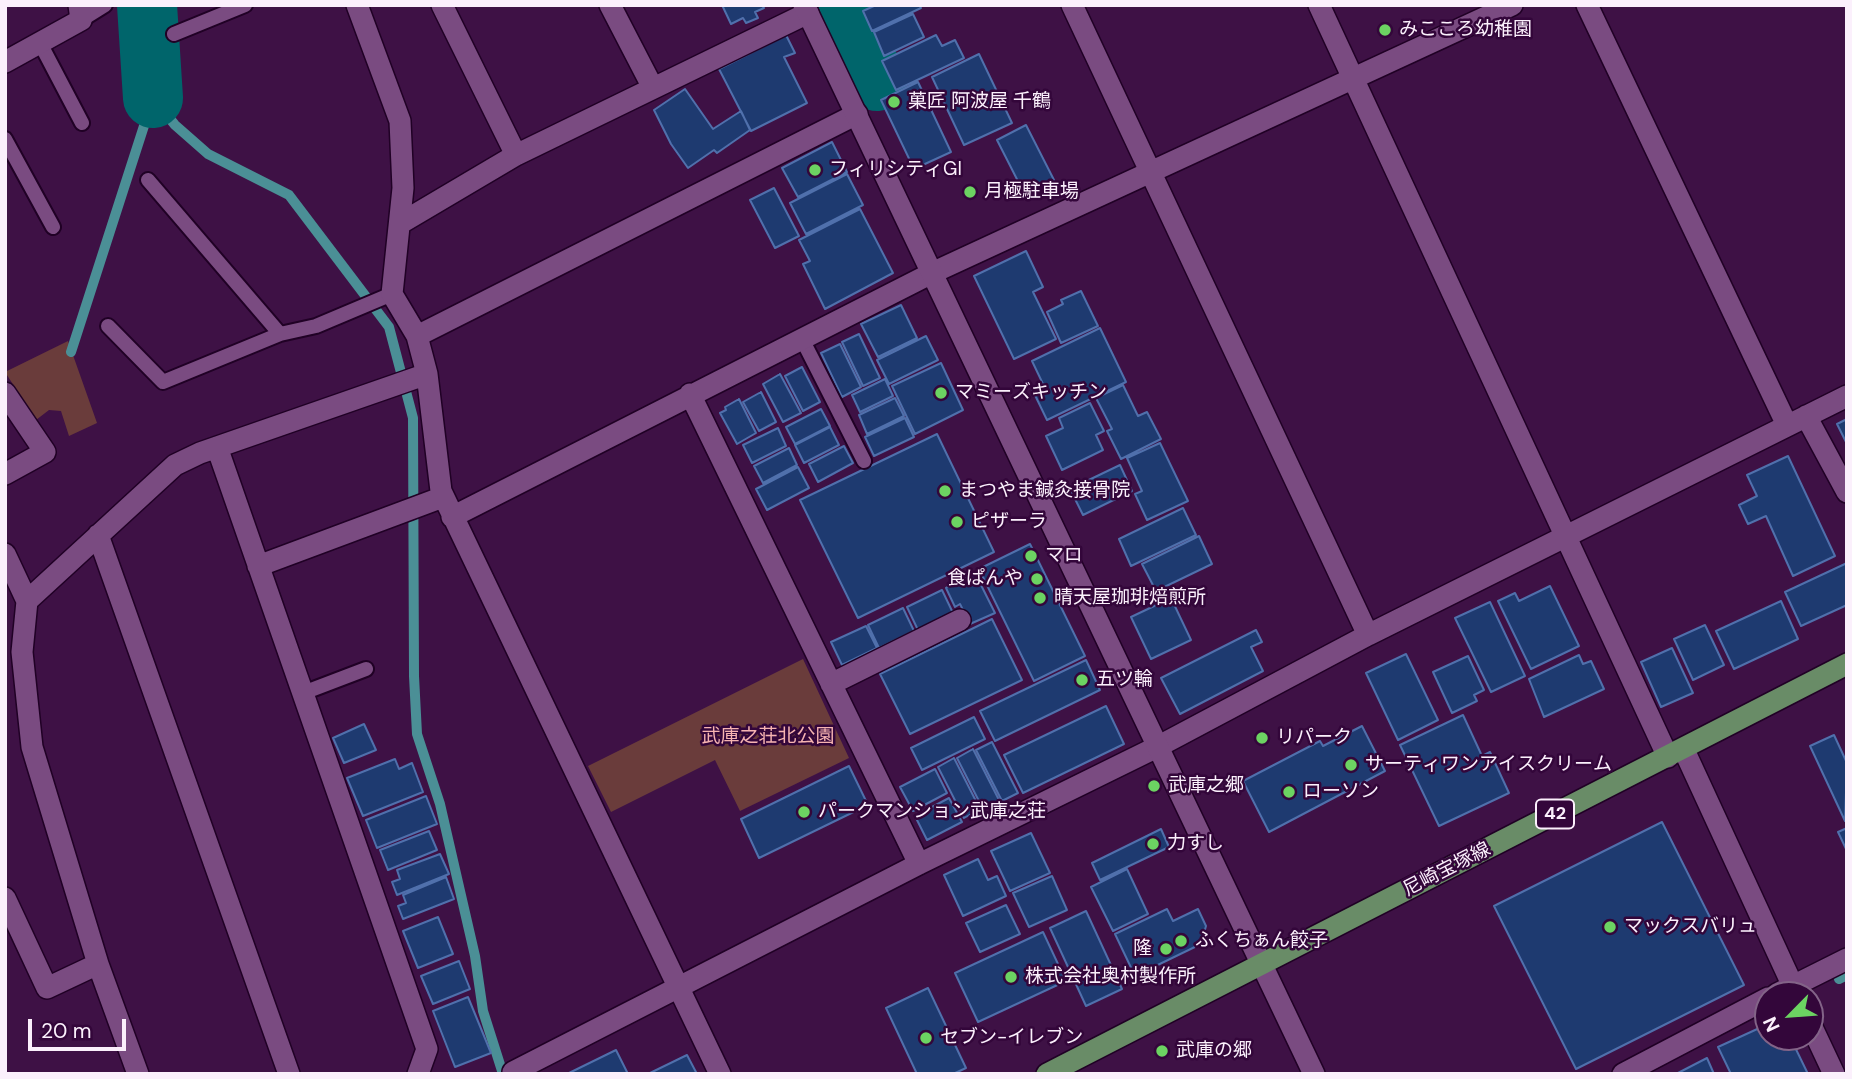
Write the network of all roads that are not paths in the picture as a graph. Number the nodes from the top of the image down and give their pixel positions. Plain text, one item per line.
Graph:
1 (105, 5) edge
2 (245, 5) edge
3 (357, 5) edge
4 (442, 5) edge
5 (611, 5) edge
6 (1072, 5) edge
7 (1319, 5) edge
8 (1513, 5) edge
9 (1587, 5) edge
10 (806, 9) edge
11 (80, 13) edge
12 (174, 34) dead end
13 (40, 43) junction
14 (5, 62) edge
15 (1353, 80) junction
16 (653, 88) junction
17 (857, 114) junction
18 (82, 123) dead end
19 (5, 139) edge
20 (516, 155) junction
21 (1152, 170) junction
22 (148, 180) dead end
23 (401, 223) junction
24 (53, 227) dead end
25 (932, 273) junction
26 (386, 296) junction
27 (108, 326) dead end
28 (280, 334) junction
29 (417, 337) junction
30 (801, 337) junction
31 (412, 379) junction
32 (5, 393) edge
33 (690, 394) junction
34 (1847, 396) edge
35 (1796, 421) junction
36 (217, 447) junction
37 (864, 461) dead end
38 (5, 474) edge
39 (1847, 492) edge
40 (427, 502) junction
41 (452, 517) junction
42 (98, 535) junction
43 (1565, 536) junction
44 (5, 554) edge
45 (258, 566) junction
46 (27, 601) junction
47 (960, 620) dead end
48 (1368, 635) junction
49 (1847, 664) edge
50 (366, 669) dead end
51 (831, 684) junction
52 (303, 693) junction
53 (1159, 746) junction
54 (1676, 753) junction
55 (919, 864) junction
56 (5, 898) edge
57 (1847, 959) edge
58 (98, 964) junction
59 (1263, 964) junction
60 (1783, 981) edge
61 (1808, 981) edge
62 (680, 989) junction
63 (1754, 1005) edge
64 (1823, 1051) edge
65 (513, 1072) edge
66 (138, 1074) edge
67 (289, 1074) edge
68 (418, 1074) edge
69 (720, 1074) edge
70 (1047, 1074) edge
71 (1314, 1074) edge
72 (1623, 1074) edge
73 (1834, 1074) edge

1 - 11 lane
2 - 12 lane
3 - 23 street
4 - 20 street
5 - 16 street
6 - 21 street
7 - 15 street
8 - 15 street
9 - 35 street
10 - 16 street
10 - 17 street
11 - 13 street
13 - 14 street
13 - 18 lane
15 - 21 street
15 - 43 street
16 - 20 street
17 - 25 street
17 - 29 street
19 - 24 lane
20 - 23 street
21 - 25 street
21 - 48 street
22 - 28 lane
23 - 26 street
25 - 30 street
25 - 53 street
26 - 28 lane
26 - 29 street
27 - 28 lane
29 - 31 street
30 - 33 street
30 - 37 lane
31 - 36 street
31 - 40 street
32 - 38 street
33 - 41 street
33 - 51 street
34 - 35 street
35 - 39 street
35 - 43 street
36 - 42 street
36 - 45 street
40 - 41 street
40 - 45 street
41 - 62 street
42 - 46 street
42 - 67 street
43 - 48 street
43 - 54 street
44 - 46 street
45 - 52 street
46 - 58 street
47 - 51 street
48 - 53 street
49 - 54 main road, 尼崎宝塚線 / 42
50 - 52 lane
51 - 55 street
52 - 68 street
53 - 55 street
53 - 59 street
54 - 59 main road, 尼崎宝塚線 / 42
54 - 60 street
55 - 62 street
56 - 58 street
57 - 61 street
58 - 66 street
59 - 70 main road, 尼崎宝塚線 / 42
59 - 71 street
62 - 65 street
62 - 69 street
63 - 72 street
64 - 73 street

